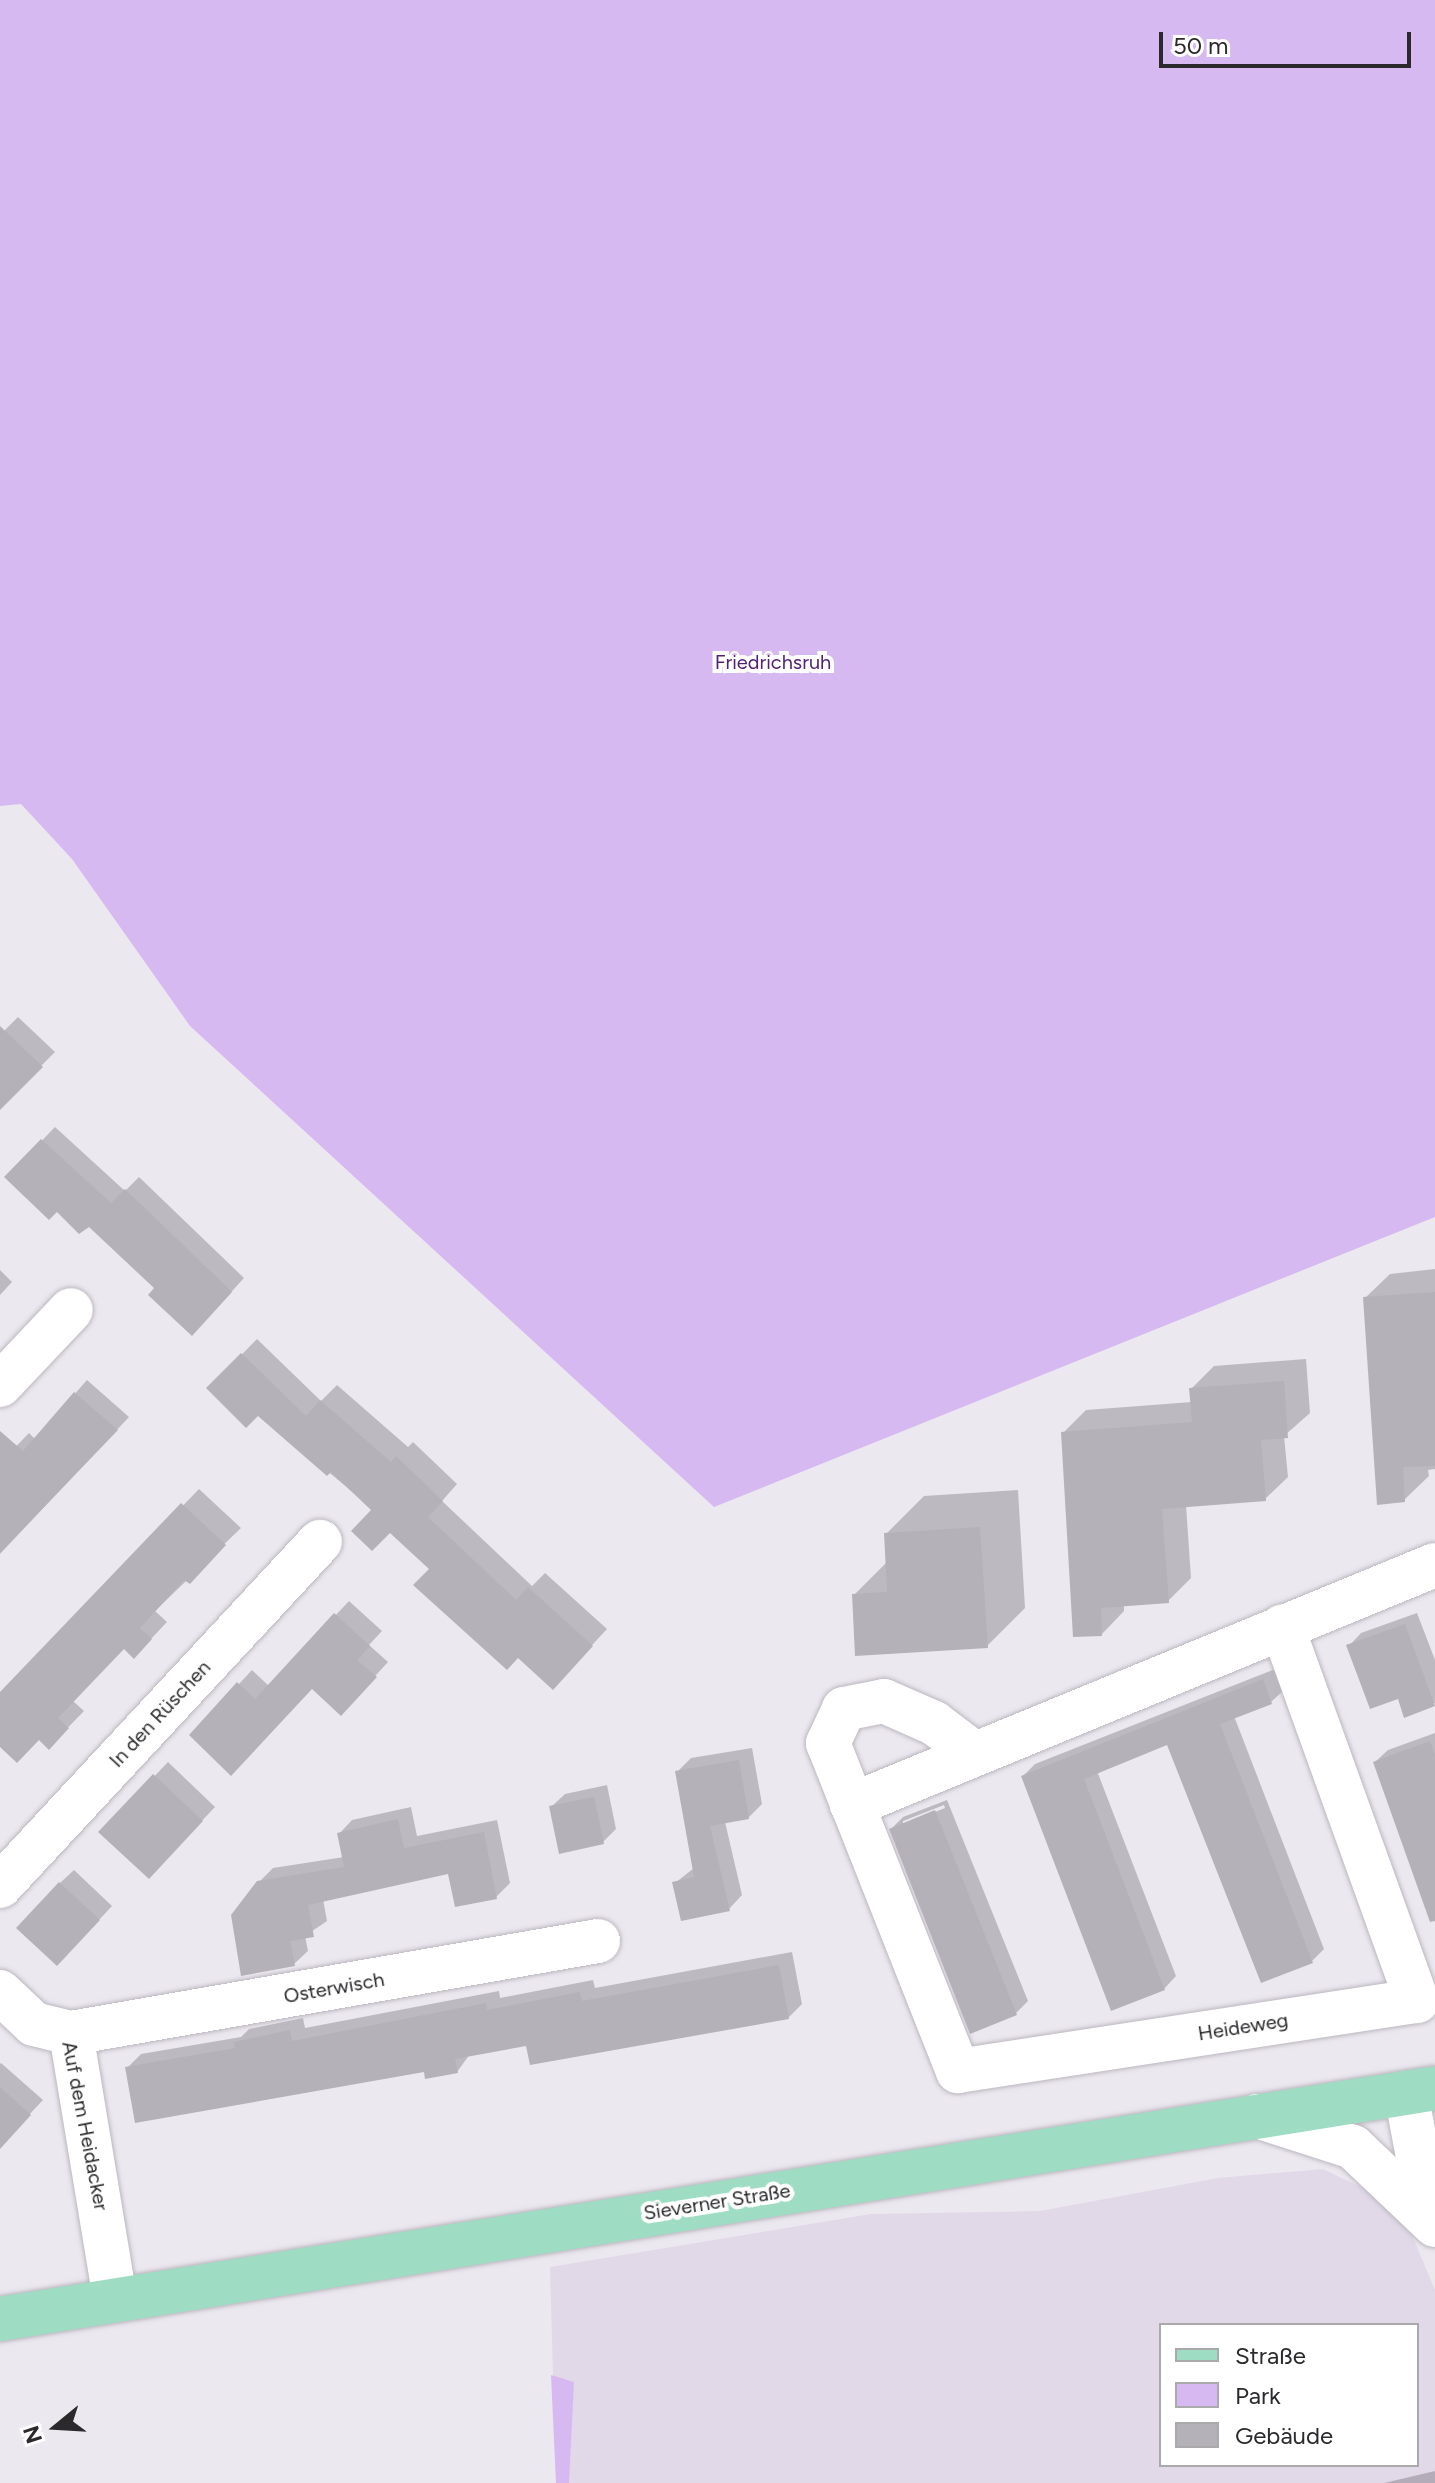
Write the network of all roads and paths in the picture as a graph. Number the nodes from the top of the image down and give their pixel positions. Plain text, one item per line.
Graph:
1 (71, 1310) dead end
2 (0, 1385) edge
3 (320, 1542) dead end
4 (1435, 1565) edge
5 (1282, 1627) junction
6 (975, 1754) junction
7 (852, 1805) junction
8 (0, 1886) edge
9 (598, 1941) dead end
10 (0, 1992) edge
11 (71, 2033) junction
12 (1420, 2090) edge
13 (1257, 2116) junction
14 (1435, 2208) edge
15 (1435, 2225) edge
16 (115, 2299) junction
17 (0, 2319) edge

1 - 2 street
3 - 8 street, In den Rüschen
4 - 5 street
5 - 6 street
5 - 7 street, Heideweg
6 - 7 street
6 - 7 street, Heideweg
9 - 11 street, Osterwisch
10 - 11 street, Auf dem Heidacker
11 - 16 street, Auf dem Heidacker
12 - 13 main road, Sieverner Straße
12 - 14 street
13 - 15 street
13 - 16 main road, Sieverner Straße
16 - 17 main road, Sieverner Straße

